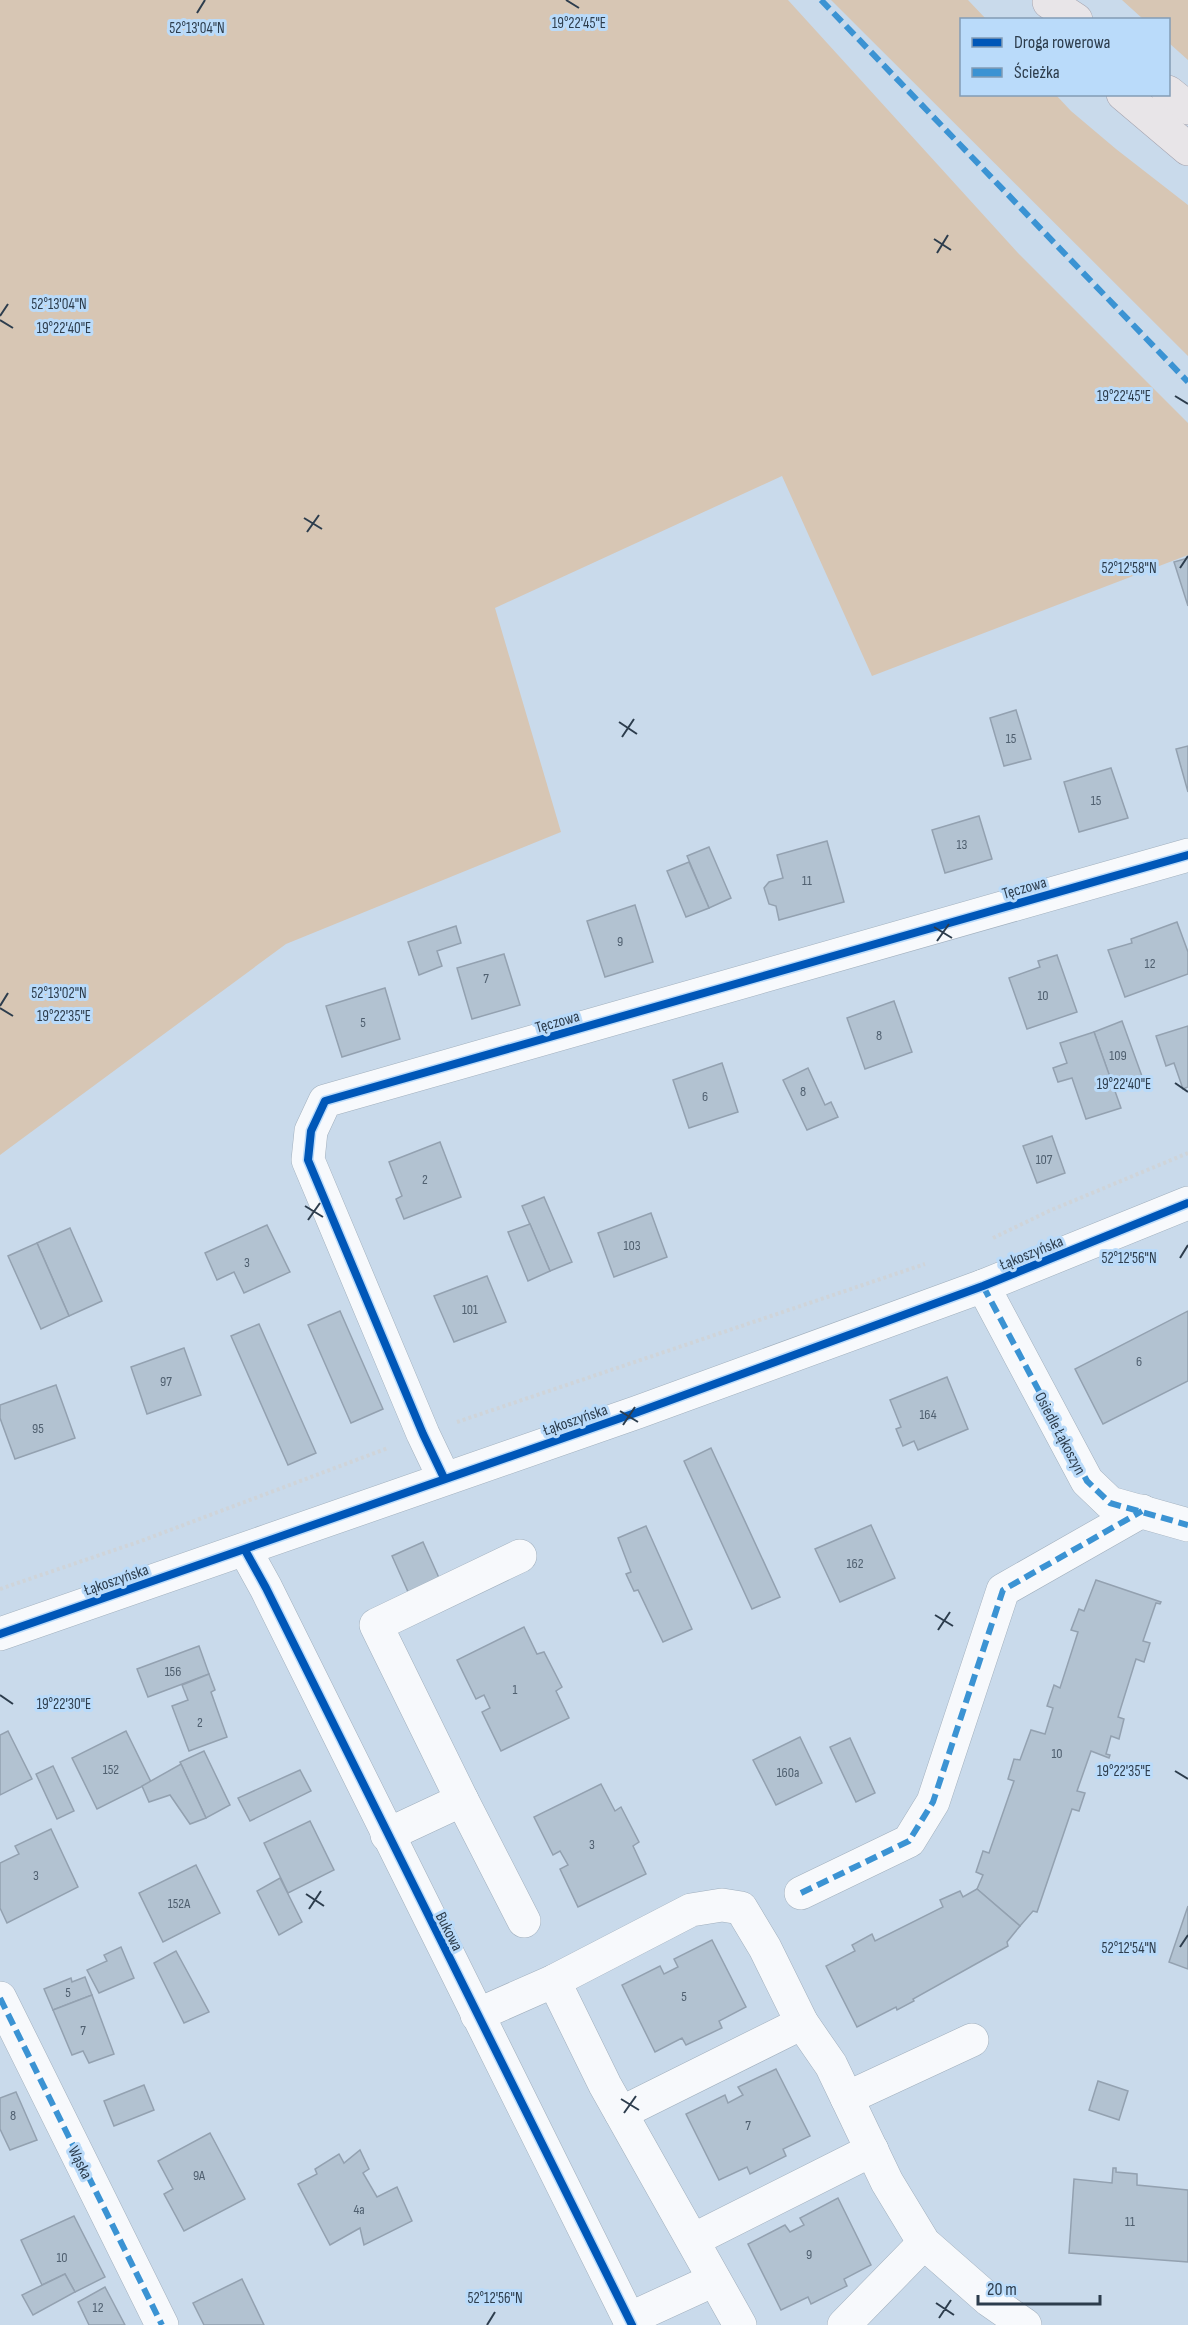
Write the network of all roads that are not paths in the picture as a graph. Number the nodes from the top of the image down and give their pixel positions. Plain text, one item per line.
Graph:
1 (1170, 94) edge
2 (1125, 96) edge
3 (1188, 108) edge
4 (1188, 149) edge
5 (1188, 855) edge
6 (1188, 1203) edge
7 (983, 1286) junction
8 (444, 1478) junction
9 (1142, 1511) junction
10 (1188, 1525) edge
11 (245, 1550) junction
12 (520, 1556) dead end
13 (0, 1634) edge
14 (462, 1800) junction
15 (387, 1835) junction
16 (801, 1893) dead end
17 (524, 1922) dead end
18 (554, 1981) junction
19 (0, 1998) edge
20 (477, 2015) junction
21 (802, 2023) junction
22 (972, 2040) dead end
23 (847, 2098) junction
24 (621, 2113) junction
25 (872, 2150) junction
26 (693, 2240) junction
27 (924, 2243) junction
28 (714, 2280) junction
29 (631, 2322) edge
30 (1018, 2323) edge
31 (162, 2325) edge
32 (740, 2325) edge
33 (844, 2325) edge

1 - 3 main road
2 - 4 main road
5 - 8 street, Tęczowa
6 - 7 street, Łąkoszyńska
7 - 8 street, Łąkoszyńska
7 - 9 street, Osiedle Łąkoszyn
8 - 11 street, Łąkoszyńska
9 - 10 street, Osiedle Łąkoszyn
9 - 16 street
11 - 13 street, Łąkoszyńska
11 - 15 street, Bukowa
12 - 14 street
14 - 15 street
14 - 17 street
15 - 20 street, Bukowa
18 - 20 street
18 - 21 street
18 - 24 street
19 - 31 street, Wąska
20 - 29 street, Bukowa
21 - 23 street
21 - 24 street
22 - 23 street
23 - 25 street
24 - 26 street
25 - 26 street
25 - 27 street
26 - 28 street
27 - 30 street
27 - 33 street
28 - 29 street
28 - 32 street

